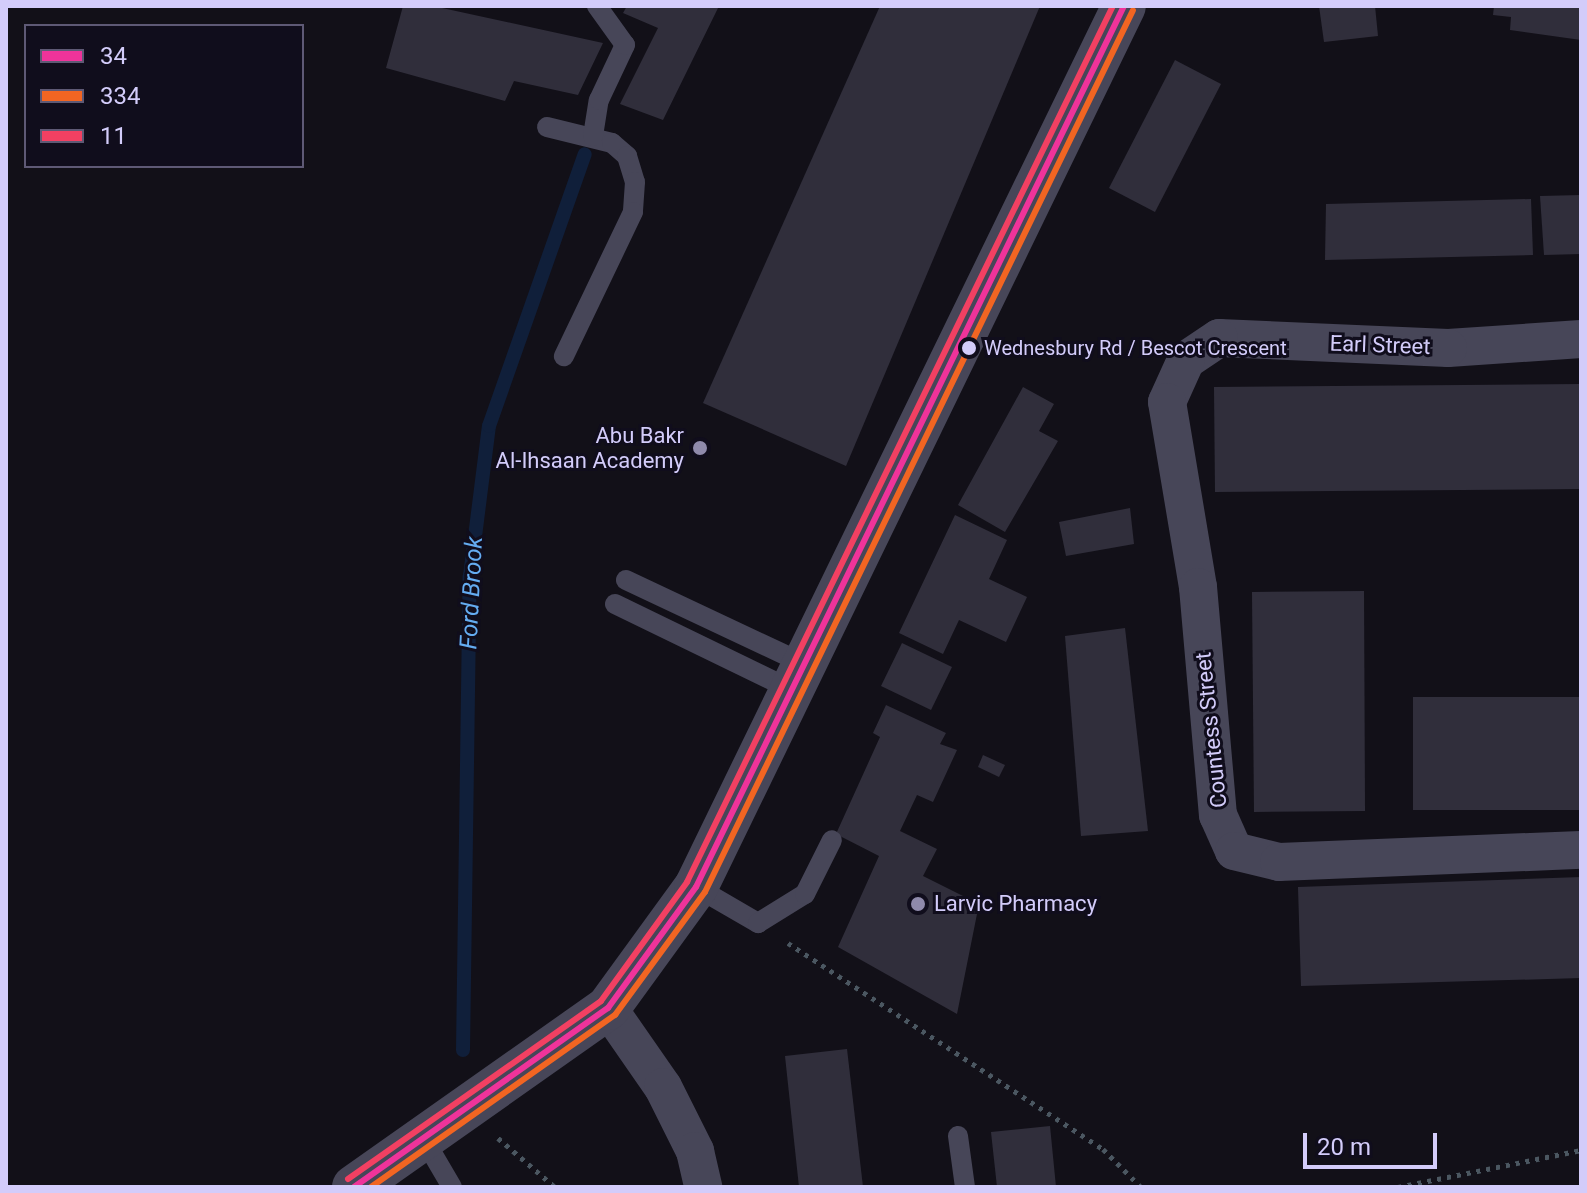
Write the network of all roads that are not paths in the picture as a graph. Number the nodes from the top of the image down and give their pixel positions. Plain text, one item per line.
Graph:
1 (597, 6) edge
2 (1124, 6) edge
3 (547, 127) dead end
4 (593, 136) junction
5 (1581, 339) edge
6 (564, 356) dead end
7 (1186, 360) joint
8 (626, 580) dead end
9 (615, 604) dead end
10 (800, 678) junction
11 (832, 840) dead end
12 (1581, 850) edge
13 (696, 887) junction
14 (608, 1008) junction
15 (958, 1136) dead end
16 (425, 1141) junction
17 (354, 1187) edge
18 (452, 1187) edge
19 (703, 1187) edge
20 (965, 1187) edge

1 - 4 lane
2 - 10 street
3 - 4 lane
4 - 6 lane
5 - 7 street, Earl Street
7 - 12 street, Countess Street
8 - 10 lane
9 - 10 lane
10 - 13 street
11 - 13 lane
13 - 14 street
14 - 16 street
14 - 19 street
15 - 20 lane
16 - 17 street
16 - 18 lane

